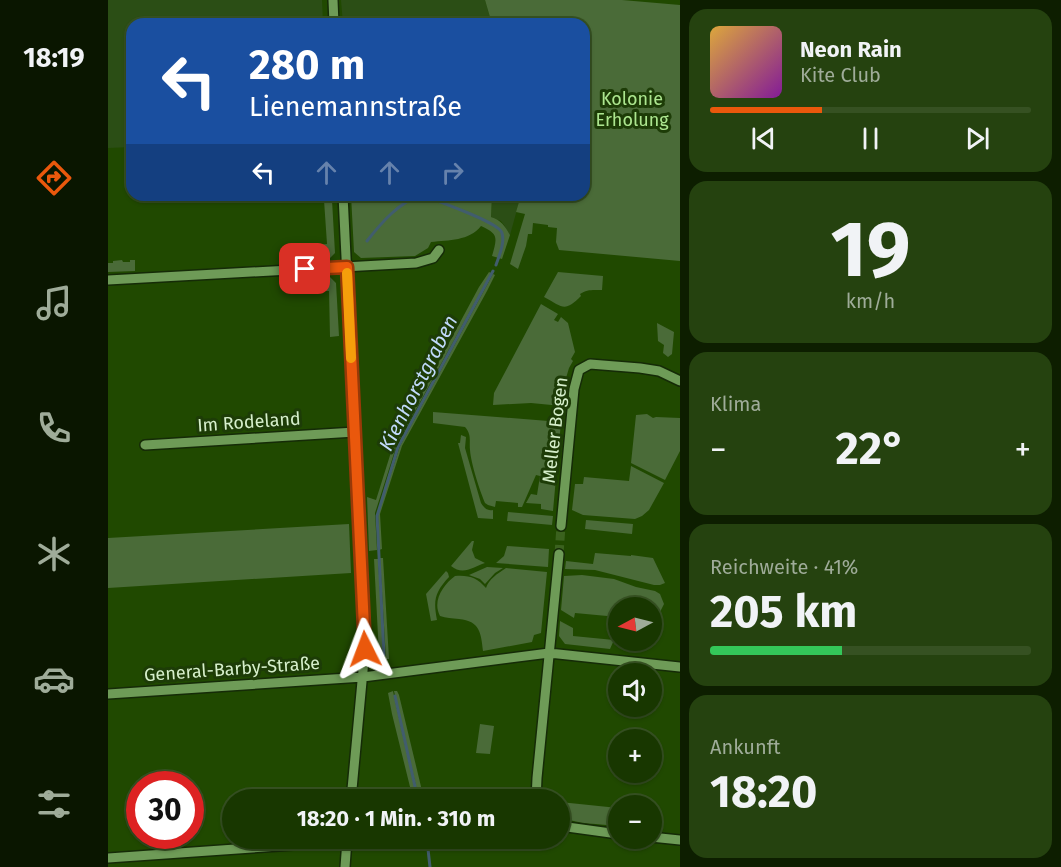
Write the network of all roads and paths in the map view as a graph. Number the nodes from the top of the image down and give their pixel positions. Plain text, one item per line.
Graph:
1 (333, 0) edge
2 (334, 18) edge
3 (343, 201) edge
4 (439, 250) dead end
5 (347, 267) junction
6 (108, 280) edge
7 (680, 381) edge
8 (355, 432) junction
9 (145, 445) dead end
10 (561, 526) tunnel mouth
11 (559, 554) tunnel mouth
12 (549, 653) junction
13 (680, 667) edge
14 (363, 677) junction
15 (108, 694) edge
16 (352, 789) edge
17 (536, 789) edge
18 (570, 827) edge
19 (608, 833) edge
20 (662, 838) edge
21 (680, 840) edge
22 (236, 849) edge
23 (346, 849) edge
24 (108, 858) edge
25 (345, 867) edge

1 - 2 street
3 - 5 street
4 - 5 street
5 - 6 street
5 - 8 street
7 - 10 street, Meller Bogen
8 - 9 street, Im Rodeland
8 - 14 street
11 - 12 street
12 - 13 street, General-Barby-Straße
12 - 14 street, General-Barby-Straße
12 - 17 street
14 - 15 street, General-Barby-Straße
14 - 16 street
18 - 19 street
20 - 21 street
22 - 24 street
23 - 25 street

